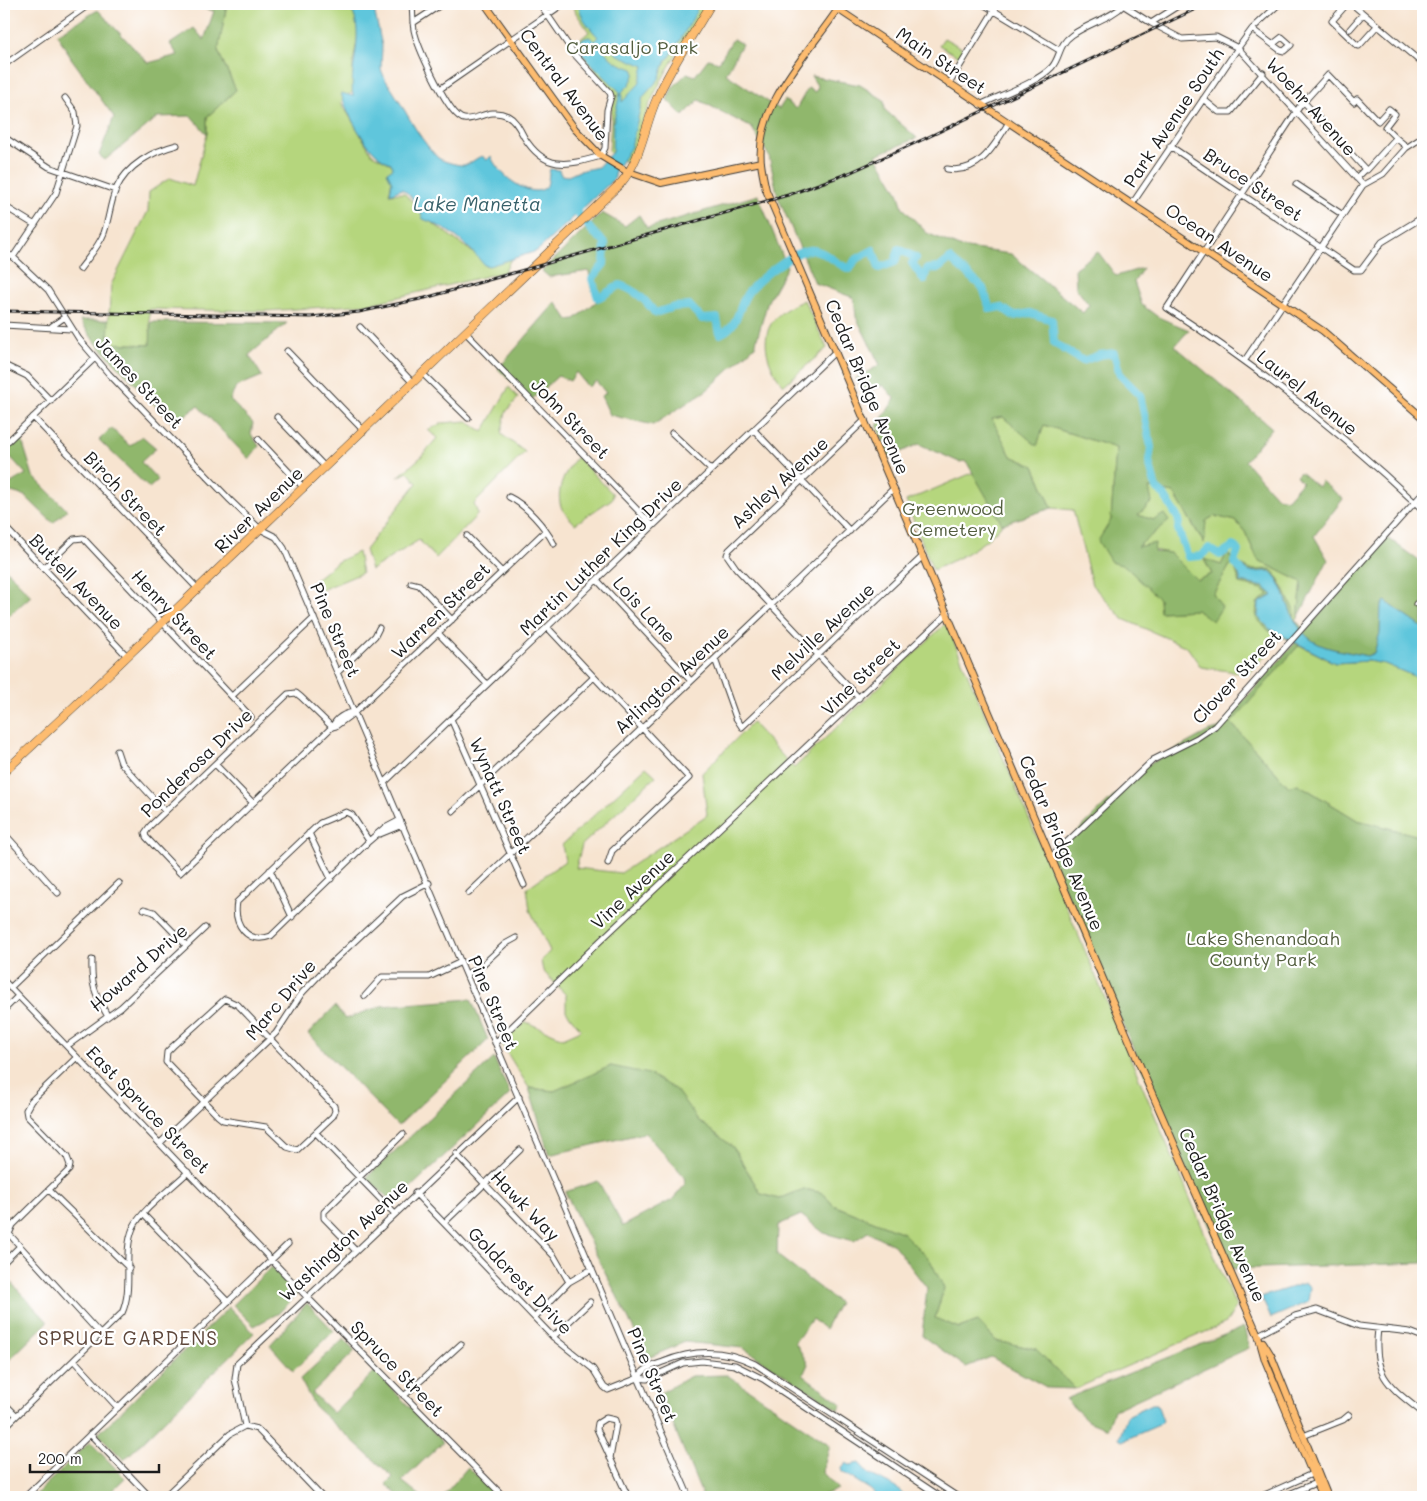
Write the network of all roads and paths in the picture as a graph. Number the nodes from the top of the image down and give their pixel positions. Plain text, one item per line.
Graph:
1 (90, 4) edge
2 (412, 4) edge
3 (442, 4) edge
4 (485, 4) edge
5 (540, 4) edge
6 (563, 4) edge
7 (711, 4) edge
8 (830, 4) edge
9 (983, 4) edge
10 (998, 4) edge
11 (1123, 4) edge
12 (1181, 4) edge
13 (1279, 4) edge
14 (1347, 4) edge
15 (1352, 4) edge
16 (840, 7) edge
17 (994, 10) junction
18 (1363, 14) junction
19 (547, 15) junction
20 (413, 23) junction
21 (1151, 23) junction
22 (1377, 26) junction
23 (1252, 29) junction
24 (1350, 29) dead end
25 (511, 41) junction
26 (1273, 44) dead end
27 (1238, 48) junction
28 (1059, 50) junction
29 (1423, 64) edge
30 (4, 65) edge
31 (1263, 73) junction
32 (949, 84) junction
33 (440, 89) junction
34 (65, 98) dead end
35 (1203, 99) junction
36 (1304, 102) junction
37 (979, 105) junction
38 (986, 109) joint
39 (1297, 111) junction
40 (1378, 121) junction
41 (1009, 122) junction
42 (1385, 127) junction
43 (4, 137) edge
44 (1423, 137) edge
45 (1396, 138) junction
46 (177, 145) dead end
47 (1170, 146) junction
48 (1407, 147) junction
49 (601, 156) junction
50 (760, 162) junction
51 (1365, 169) junction
52 (947, 170) dead end
53 (62, 173) junction
54 (628, 173) junction
55 (1356, 178) junction
56 (1296, 184) dead end
57 (1363, 185) junction
58 (115, 190) junction
59 (1242, 194) junction
60 (1132, 204) junction
61 (4, 206) edge
62 (1343, 215) junction
63 (1423, 217) edge
64 (35, 226) junction
65 (1321, 247) junction
66 (4, 252) edge
67 (1204, 252) junction
68 (13, 257) junction
69 (80, 269) dead end
70 (1283, 304) junction
71 (65, 317) junction
72 (4, 325) edge
73 (51, 327) junction
74 (360, 327) dead end
75 (71, 329) junction
76 (466, 333) junction
77 (287, 351) dead end
78 (836, 351) junction
79 (96, 358) junction
80 (1245, 360) junction
81 (4, 365) edge
82 (423, 374) junction
83 (413, 383) junction
84 (51, 401) junction
85 (277, 417) dead end
86 (33, 418) junction
87 (468, 418) dead end
88 (1423, 418) edge
89 (865, 420) junction
90 (364, 430) junction
91 (754, 430) junction
92 (672, 433) dead end
93 (258, 439) dead end
94 (4, 445) edge
95 (325, 468) junction
96 (712, 470) junction
97 (802, 481) junction
98 (304, 488) junction
99 (894, 488) junction
100 (1423, 492) edge
101 (508, 497) dead end
102 (1415, 502) junction
103 (1423, 510) edge
104 (4, 526) edge
105 (654, 526) junction
106 (260, 529) junction
107 (546, 531) junction
108 (850, 531) junction
109 (467, 536) dead end
110 (554, 544) dead end
111 (923, 556) junction
112 (44, 568) junction
113 (502, 572) junction
114 (597, 580) junction
115 (411, 583) dead end
116 (198, 588) junction
117 (772, 604) junction
118 (1416, 604) dead end
119 (1423, 609) edge
120 (948, 613) junction
121 (314, 618) junction
122 (452, 620) junction
123 (163, 623) junction
124 (547, 627) junction
125 (380, 628) dead end
126 (438, 633) junction
127 (818, 655) junction
128 (127, 656) junction
129 (714, 659) junction
130 (338, 672) junction
131 (594, 677) junction
132 (691, 681) junction
133 (487, 684) junction
134 (232, 696) junction
135 (859, 698) junction
136 (355, 712) junction
137 (251, 717) dead end
138 (452, 719) junction
139 (332, 727) junction
140 (641, 727) junction
141 (117, 751) dead end
142 (793, 760) joint
143 (215, 764) junction
144 (4, 772) edge
145 (384, 782) junction
146 (480, 785) junction
147 (253, 803) junction
148 (166, 811) junction
149 (454, 811) dead end
150 (401, 823) junction
151 (4, 833) edge
152 (309, 834) junction
153 (370, 841) junction
154 (511, 854) junction
155 (1051, 857) junction
156 (608, 863) dead end
157 (270, 870) junction
158 (331, 879) junction
159 (119, 883) dead end
160 (429, 883) junction
161 (524, 885) dead end
162 (58, 893) dead end
163 (469, 893) dead end
164 (144, 909) dead end
165 (292, 918) junction
166 (205, 928) dead end
167 (516, 938) dead end
168 (186, 944) junction
169 (92, 960) dead end
170 (461, 962) junction
171 (466, 974) junction
172 (4, 981) edge
173 (10, 988) junction
174 (18, 996) junction
175 (365, 996) dead end
176 (4, 1010) edge
177 (108, 1015) junction
178 (270, 1039) junction
179 (495, 1043) junction
180 (67, 1046) junction
181 (77, 1057) junction
182 (519, 1097) junction
183 (203, 1102) junction
184 (316, 1132) junction
185 (404, 1134) dead end
186 (160, 1143) junction
187 (520, 1150) dead end
188 (456, 1154) junction
189 (188, 1172) junction
190 (359, 1178) junction
191 (485, 1183) junction
192 (50, 1191) junction
193 (415, 1193) junction
194 (394, 1213) junction
195 (143, 1214) junction
196 (444, 1223) junction
197 (288, 1244) dead end
198 (19, 1247) junction
199 (355, 1250) junction
200 (272, 1259) junction
201 (4, 1262) edge
202 (129, 1268) junction
203 (592, 1270) junction
204 (569, 1282) junction
205 (306, 1296) junction
206 (228, 1302) junction
207 (590, 1302) dead end
208 (534, 1317) junction
209 (1378, 1329) junction
210 (101, 1335) junction
211 (1258, 1335) junction
212 (553, 1337) junction
213 (1423, 1337) edge
214 (460, 1344) dead end
215 (74, 1360) junction
216 (754, 1364) junction
217 (750, 1371) junction
218 (638, 1378) junction
219 (404, 1396) junction
220 (4, 1403) edge
221 (118, 1408) junction
222 (1423, 1414) edge
223 (1349, 1415) dead end
224 (16, 1416) junction
225 (838, 1418) junction
226 (245, 1426) junction
227 (833, 1426) junction
228 (4, 1428) edge
229 (90, 1434) junction
230 (1303, 1436) junction
231 (610, 1458) junction
232 (1314, 1473) junction
233 (1318, 1482) junction
234 (948, 1491) junction
235 (25, 1497) edge
236 (150, 1497) edge
237 (164, 1497) edge
238 (322, 1497) edge
239 (504, 1497) edge
240 (628, 1497) edge
241 (689, 1497) edge
242 (942, 1497) edge
243 (956, 1497) edge
244 (1260, 1497) edge
245 (1282, 1497) edge
246 (1322, 1497) edge
247 (1328, 1497) edge

1 - 30 street
2 - 20 street
3 - 20 street
4 - 25 main road, Central Avenue
5 - 19 street
6 - 19 street
7 - 54 highway
8 - 16 main road, Main Street
9 - 17 street
10 - 17 street
11 - 21 street, Woehr Avenue
11 - 28 street
12 - 21 street
13 - 23 street, Park Avenue South
14 - 22 street
15 - 18 street
16 - 32 main road, Main Street
16 - 50 main road
17 - 28 street
17 - 32 street
18 - 22 street
18 - 24 street
19 - 25 street
19 - 49 street
20 - 33 street
21 - 27 street, Woehr Avenue
22 - 29 street
23 - 26 street
23 - 27 street, Park Avenue South
25 - 33 street
25 - 49 main road, Central Avenue
27 - 31 street, Woehr Avenue
27 - 35 street, Park Avenue South
28 - 37 street
31 - 35 street
31 - 39 street, Woehr Avenue
32 - 37 main road, Main Street
33 - 49 street
34 - 53 street
35 - 47 street, Park Avenue South
36 - 39 street
36 - 40 street
36 - 51 street
37 - 38 main road, Main Street
38 - 41 main road, Ocean Avenue
39 - 55 street, Woehr Avenue
39 - 59 street
40 - 42 street
40 - 42 street
41 - 52 street
41 - 60 main road, Ocean Avenue
42 - 45 street
43 - 53 street
44 - 48 street
45 - 48 street
45 - 51 street
46 - 58 street
47 - 59 street, Bruce Street
47 - 60 street, Park Avenue South
48 - 57 street
49 - 54 main road, Central Avenue
50 - 54 main road, Central Avenue
50 - 78 main road, Cedar Bridge Avenue
51 - 55 street
53 - 58 street
53 - 64 street
54 - 76 highway, River Avenue
55 - 57 street, Woehr Avenue
56 - 62 street
57 - 62 street
58 - 69 street
59 - 65 street, Bruce Street
59 - 67 street
60 - 67 main road, Ocean Avenue
61 - 64 street
62 - 65 street
63 - 65 street, Bruce Street
64 - 68 street
65 - 70 street
66 - 68 street, James Street
67 - 70 main road, Ocean Avenue
67 - 80 street, Laurel Avenue
68 - 71 street, James Street
70 - 80 street
70 - 88 main road, Ocean Avenue
71 - 73 street
71 - 75 street, James Street
72 - 73 street
73 - 75 street
74 - 83 street
75 - 79 street, James Street
76 - 82 highway, River Avenue
76 - 105 street, John Street
77 - 90 street
78 - 89 main road, Cedar Bridge Avenue
78 - 91 street, Martin Luther King Drive
79 - 84 street
79 - 106 street, James Street
80 - 102 street, Laurel Avenue
81 - 84 street
82 - 83 highway, River Avenue
82 - 87 street
83 - 90 highway, River Avenue
84 - 86 street
85 - 95 street
86 - 94 street
86 - 116 street, Birch Street
89 - 97 street, Ashley Avenue
89 - 99 main road, Cedar Bridge Avenue
90 - 95 highway, River Avenue
91 - 96 street, Martin Luther King Drive
91 - 97 street
92 - 96 street
93 - 98 street
95 - 98 highway, River Avenue
96 - 105 street, Martin Luther King Drive
97 - 108 street
97 - 117 street, Ashley Avenue
98 - 106 highway, River Avenue
99 - 108 street, Arlington Avenue
99 - 111 main road, Cedar Bridge Avenue
100 - 102 street, Clover Street
101 - 107 street
102 - 103 street, Laurel Avenue
102 - 155 street, Clover Street
104 - 112 street, Buttell Avenue
105 - 114 street, Martin Luther King Drive
106 - 116 highway, River Avenue
106 - 121 street, Pine Street
107 - 110 street
107 - 113 street, Warren Street
108 - 117 street, Arlington Avenue
109 - 113 street
111 - 120 main road, Cedar Bridge Avenue
111 - 127 street, Melville Avenue
112 - 123 street, Henry Street
112 - 128 street, Buttell Avenue
113 - 122 street, Warren Street
114 - 124 street, Martin Luther King Drive
114 - 132 street, Lois Lane
115 - 122 street
116 - 123 highway, River Avenue
117 - 127 street
117 - 129 street, Arlington Avenue
118 - 119 street
120 - 135 street, Vine Street
120 - 155 main road, Cedar Bridge Avenue
121 - 130 street, Pine Street
121 - 134 street
122 - 126 street, Warren Street
123 - 128 highway, River Avenue
123 - 134 street, Henry Street
124 - 131 street
124 - 133 street, Martin Luther King Drive
125 - 130 street
126 - 133 street
126 - 136 street, Warren Street
127 - 129 street, Melville Avenue
127 - 135 street
128 - 144 highway, River Avenue
129 - 132 street, Arlington Avenue
130 - 136 street, Pine Street
131 - 140 street
131 - 146 street
132 - 140 street, Arlington Avenue
133 - 138 street, Martin Luther King Drive
134 - 137 street, Henry Street
135 - 142 street, Vine Street
136 - 139 street, Ponderosa Drive
136 - 145 street, Pine Street
138 - 145 street, Martin Luther King Drive
138 - 146 street, Wynatt Street
139 - 143 street, Ponderosa Drive
139 - 147 street, Ponderosa Drive
140 - 154 street, Arlington Avenue
140 - 156 street
141 - 148 street
142 - 179 street, Vine Avenue
143 - 147 street
143 - 148 street, Ponderosa Drive
145 - 150 street, Pine Street
146 - 149 street
146 - 154 street, Wynatt Street
147 - 148 street, Ponderosa Drive
150 - 153 street
150 - 160 street, Pine Street
151 - 162 street
152 - 153 street
152 - 157 street
152 - 158 street
153 - 158 street
154 - 161 street, Wynatt Street
154 - 163 street, Arlington Avenue
155 - 211 main road, Cedar Bridge Avenue
157 - 165 street
157 - 165 street
158 - 165 street
159 - 173 street
160 - 170 street, Pine Street
160 - 178 street, Marc Drive
164 - 168 street
166 - 168 street, Howard Drive
167 - 171 street
168 - 177 street, Howard Drive
169 - 177 street
170 - 171 street, Pine Street
170 - 175 street
171 - 179 street, Pine Street
172 - 173 street, East Spruce Street
173 - 174 street, East Spruce Street
174 - 176 street
174 - 180 street, East Spruce Street
177 - 180 street, Howard Drive
178 - 183 street, Marc Drive
178 - 183 street
178 - 184 street
179 - 182 street, Pine Street
180 - 181 street, East Spruce Street
181 - 186 street, East Spruce Street
181 - 192 street
182 - 188 street, Washington Avenue
182 - 203 street, Pine Street
183 - 184 street
183 - 186 street, Marc Drive
184 - 190 street
185 - 190 street
186 - 189 street, East Spruce Street
187 - 191 street
188 - 191 street, Hawk Way
188 - 193 street, Washington Avenue
189 - 195 street
189 - 200 street, East Spruce Street
190 - 194 street
190 - 199 street
191 - 196 street
191 - 204 street, Hawk Way
192 - 198 street
192 - 202 street
193 - 194 street, Washington Avenue
193 - 196 street, Goldcrest Drive
194 - 199 street, Washington Avenue
195 - 202 street
195 - 206 street
196 - 208 street, Goldcrest Drive
197 - 200 street
198 - 201 street
198 - 210 street
199 - 205 street, Washington Avenue
200 - 205 street, Spruce Street
200 - 206 street
202 - 210 street
203 - 204 street
203 - 218 street, Pine Street
204 - 208 street
205 - 219 street, Spruce Street
205 - 226 street, Washington Avenue
206 - 221 street
207 - 212 street
208 - 212 street, Goldcrest Drive
209 - 211 street
209 - 213 street
209 - 222 street
210 - 215 street
211 - 230 main road
211 - 232 main road, Cedar Bridge Avenue
212 - 218 street, Goldcrest Drive
214 - 219 street
215 - 221 street
215 - 224 street
216 - 217 street
216 - 218 street
216 - 225 street
217 - 218 street
217 - 227 street
218 - 241 street, Pine Street
219 - 239 street, Spruce Street
220 - 224 street
221 - 229 street
223 - 230 street
224 - 228 street
225 - 227 street
225 - 234 street
226 - 237 street
226 - 238 street
227 - 242 street
229 - 235 street
229 - 236 street
230 - 232 main road
231 - 231 street
231 - 240 street
232 - 233 main road
232 - 244 street
233 - 245 street
233 - 246 main road
233 - 247 main road
234 - 242 street
234 - 243 street

